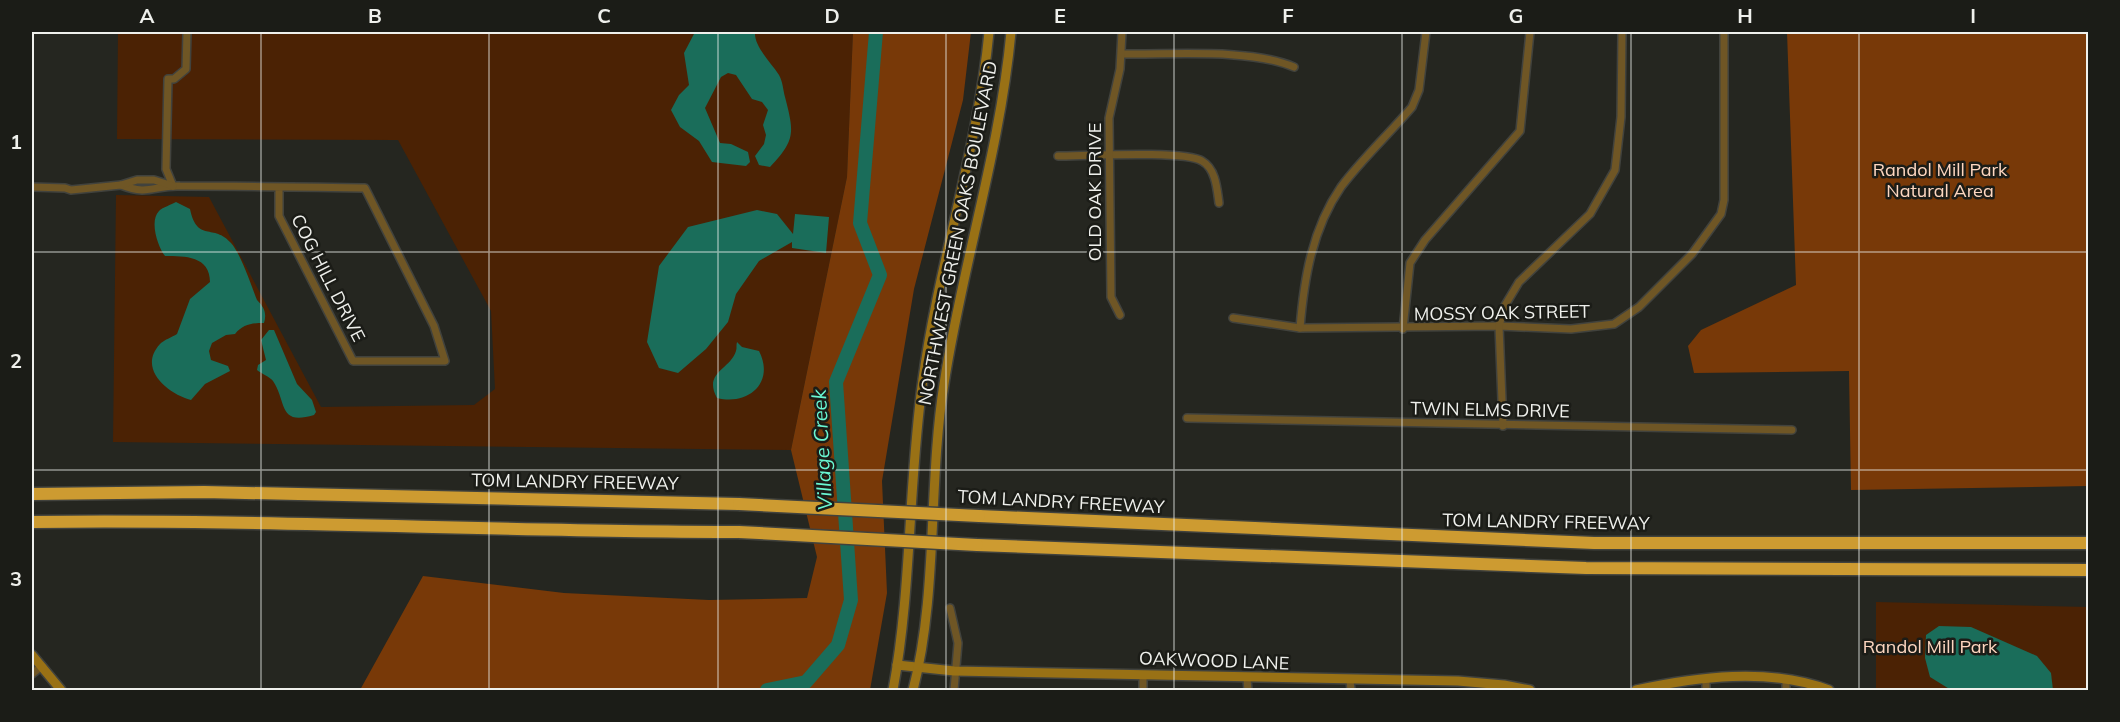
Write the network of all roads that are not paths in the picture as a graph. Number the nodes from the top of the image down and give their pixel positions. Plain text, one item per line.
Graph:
1 (187, 32) edge
2 (989, 32) edge
3 (1011, 32) edge
4 (1122, 32) edge
5 (1426, 32) edge
6 (1530, 32) edge
7 (1623, 32) edge
8 (1724, 32) edge
9 (1122, 54) junction
10 (1294, 67) dead end
11 (1108, 155) junction
12 (1058, 156) dead end
13 (173, 186) junction
14 (32, 187) edge
15 (279, 187) junction
16 (1219, 203) dead end
17 (1120, 315) dead end
18 (1233, 318) dead end
19 (1499, 326) junction
20 (1300, 328) junction
21 (1402, 329) junction
22 (1187, 418) dead end
23 (1503, 426) junction
24 (1792, 430) dead end
25 (32, 494) edge
26 (32, 522) edge
27 (2088, 543) edge
28 (2088, 570) edge
29 (950, 608) dead end
30 (32, 656) edge
31 (897, 665) junction
32 (42, 666) junction
33 (918, 669) junction
34 (954, 671) junction
35 (32, 674) edge
36 (1143, 675) junction
37 (1247, 679) junction
38 (1706, 679) junction
39 (1786, 679) junction
40 (1350, 686) edge
41 (1458, 686) edge
42 (61, 690) edge
43 (892, 690) edge
44 (913, 690) edge
45 (954, 690) edge
46 (1143, 690) edge
47 (1248, 690) edge
48 (1530, 690) edge
49 (1636, 690) edge
50 (1706, 690) edge
51 (1786, 690) edge
52 (1829, 690) edge

1 - 13 street
2 - 31 main road, NORTHWEST GREEN OAKS BOULEVARD
3 - 33 main road, NORTHWEST GREEN OAKS BOULEVARD
4 - 9 street, OLD OAK DRIVE
5 - 20 street
6 - 21 street
7 - 19 street
8 - 19 street, MOSSY OAK STREET
9 - 10 street
9 - 11 street, OLD OAK DRIVE
11 - 12 street
11 - 16 street
11 - 17 street, OLD OAK DRIVE
13 - 14 street
13 - 15 street
15 - 15 street, COG HILL DRIVE
18 - 20 street, MOSSY OAK STREET
19 - 21 street, MOSSY OAK STREET
19 - 23 street
20 - 21 street, MOSSY OAK STREET
22 - 23 street, TWIN ELMS DRIVE
23 - 24 street, TWIN ELMS DRIVE
25 - 27 highway, TOM LANDRY FREEWAY, bridge
26 - 28 highway, bridge
29 - 34 street
30 - 32 main road
31 - 33 main road, OAKWOOD LANE
31 - 43 main road, NORTHWEST GREEN OAKS BOULEVARD
32 - 35 street
32 - 42 main road
33 - 34 main road, OAKWOOD LANE
33 - 44 main road, NORTHWEST GREEN OAKS BOULEVARD
34 - 36 main road, OAKWOOD LANE
34 - 45 street
36 - 37 main road, OAKWOOD LANE
36 - 46 street
37 - 40 main road, OAKWOOD LANE
37 - 47 street
38 - 39 main road
38 - 49 main road
38 - 50 street
39 - 51 street
39 - 52 main road
40 - 41 main road, OAKWOOD LANE
41 - 48 main road, OAKWOOD LANE

